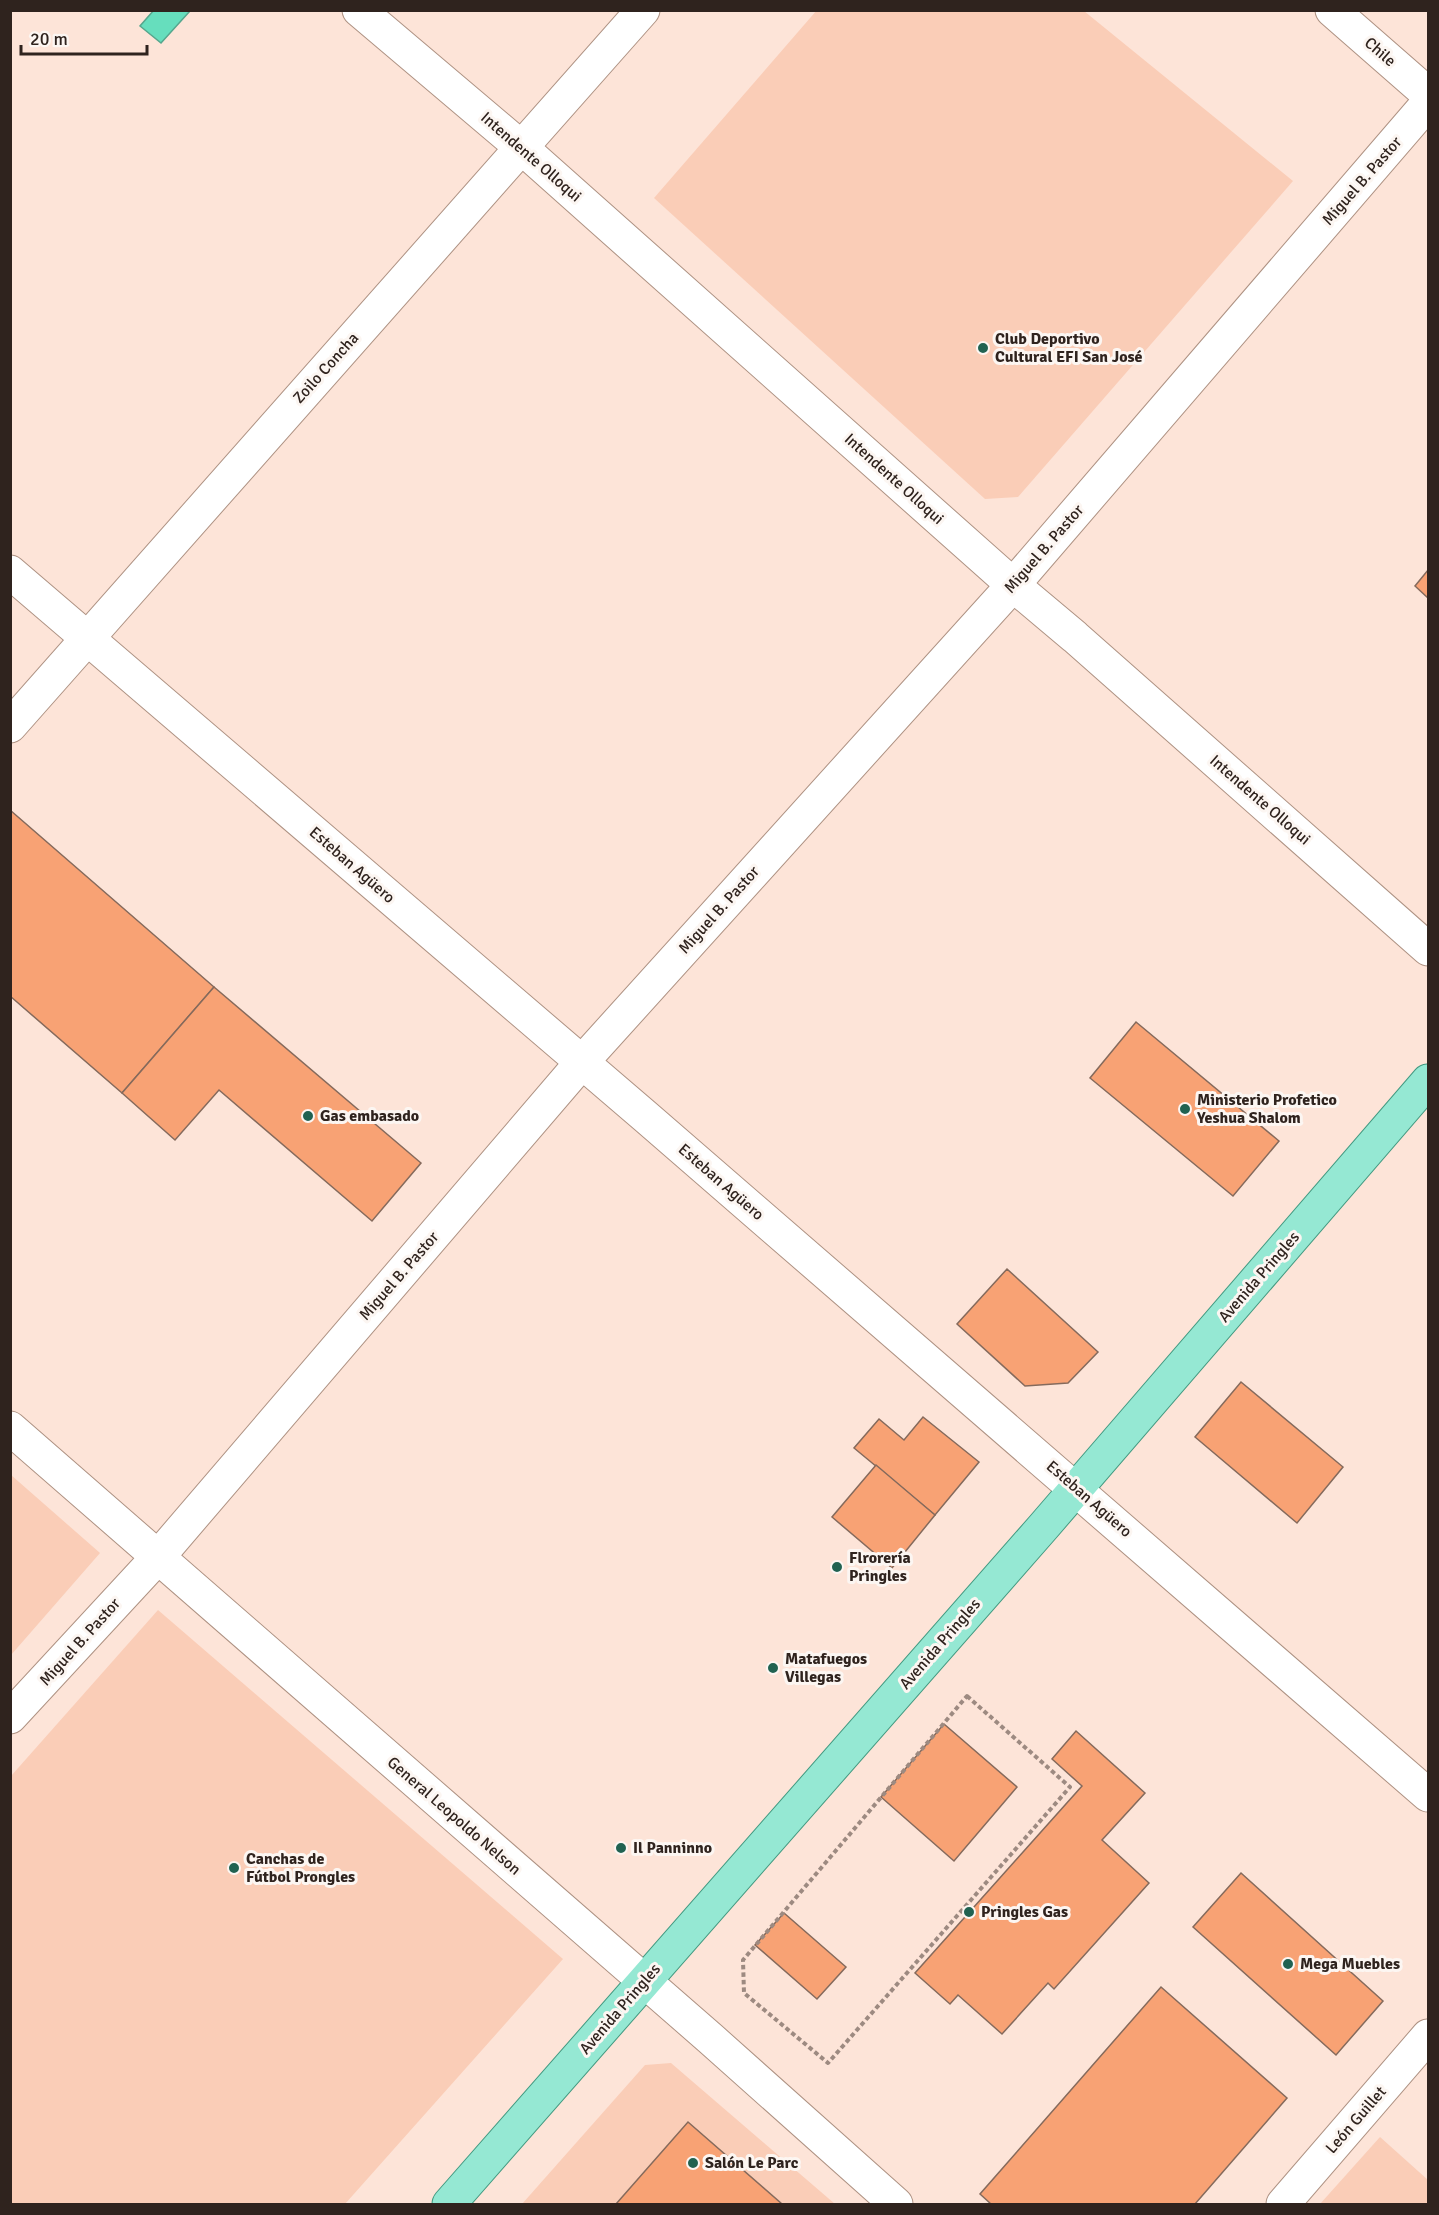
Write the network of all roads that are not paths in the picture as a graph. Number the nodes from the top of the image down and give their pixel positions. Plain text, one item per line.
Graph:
1 (359, 10) edge
2 (643, 10) edge
3 (1332, 10) edge
4 (1428, 94) edge
5 (1428, 103) edge
6 (522, 148) junction
7 (10, 572) edge
8 (1013, 585) junction
9 (88, 637) junction
10 (10, 726) edge
11 (1428, 950) edge
12 (582, 1062) junction
13 (1428, 1081) edge
14 (10, 1428) edge
15 (1077, 1489) junction
16 (158, 1557) junction
17 (10, 1717) edge
18 (1428, 1795) edge
19 (644, 1982) junction
20 (1428, 2036) edge
21 (449, 2205) edge
22 (896, 2205) edge
23 (1283, 2205) edge

1 - 6 street, Intendente Olloqui
2 - 6 street, Zoilo Concha
3 - 4 street, Chile
5 - 8 street, Miguel B. Pastor
6 - 8 street, Intendente Olloqui
6 - 9 street, Zoilo Concha
7 - 9 street, Esteban Agüero
8 - 11 street, Intendente Olloqui
8 - 12 street, Miguel B. Pastor
9 - 10 street, Zoilo Concha
9 - 12 street, Esteban Agüero
12 - 15 street, Esteban Agüero
12 - 16 street, Miguel B. Pastor
13 - 15 main road, Avenida Pringles
14 - 16 street, General Leopoldo Nelson
15 - 18 street, Esteban Agüero
15 - 19 main road, Avenida Pringles
16 - 17 street, Miguel B. Pastor
16 - 19 street, General Leopoldo Nelson
19 - 21 main road, Avenida Pringles
19 - 22 street, General Leopoldo Nelson
20 - 23 street, León Guillet

